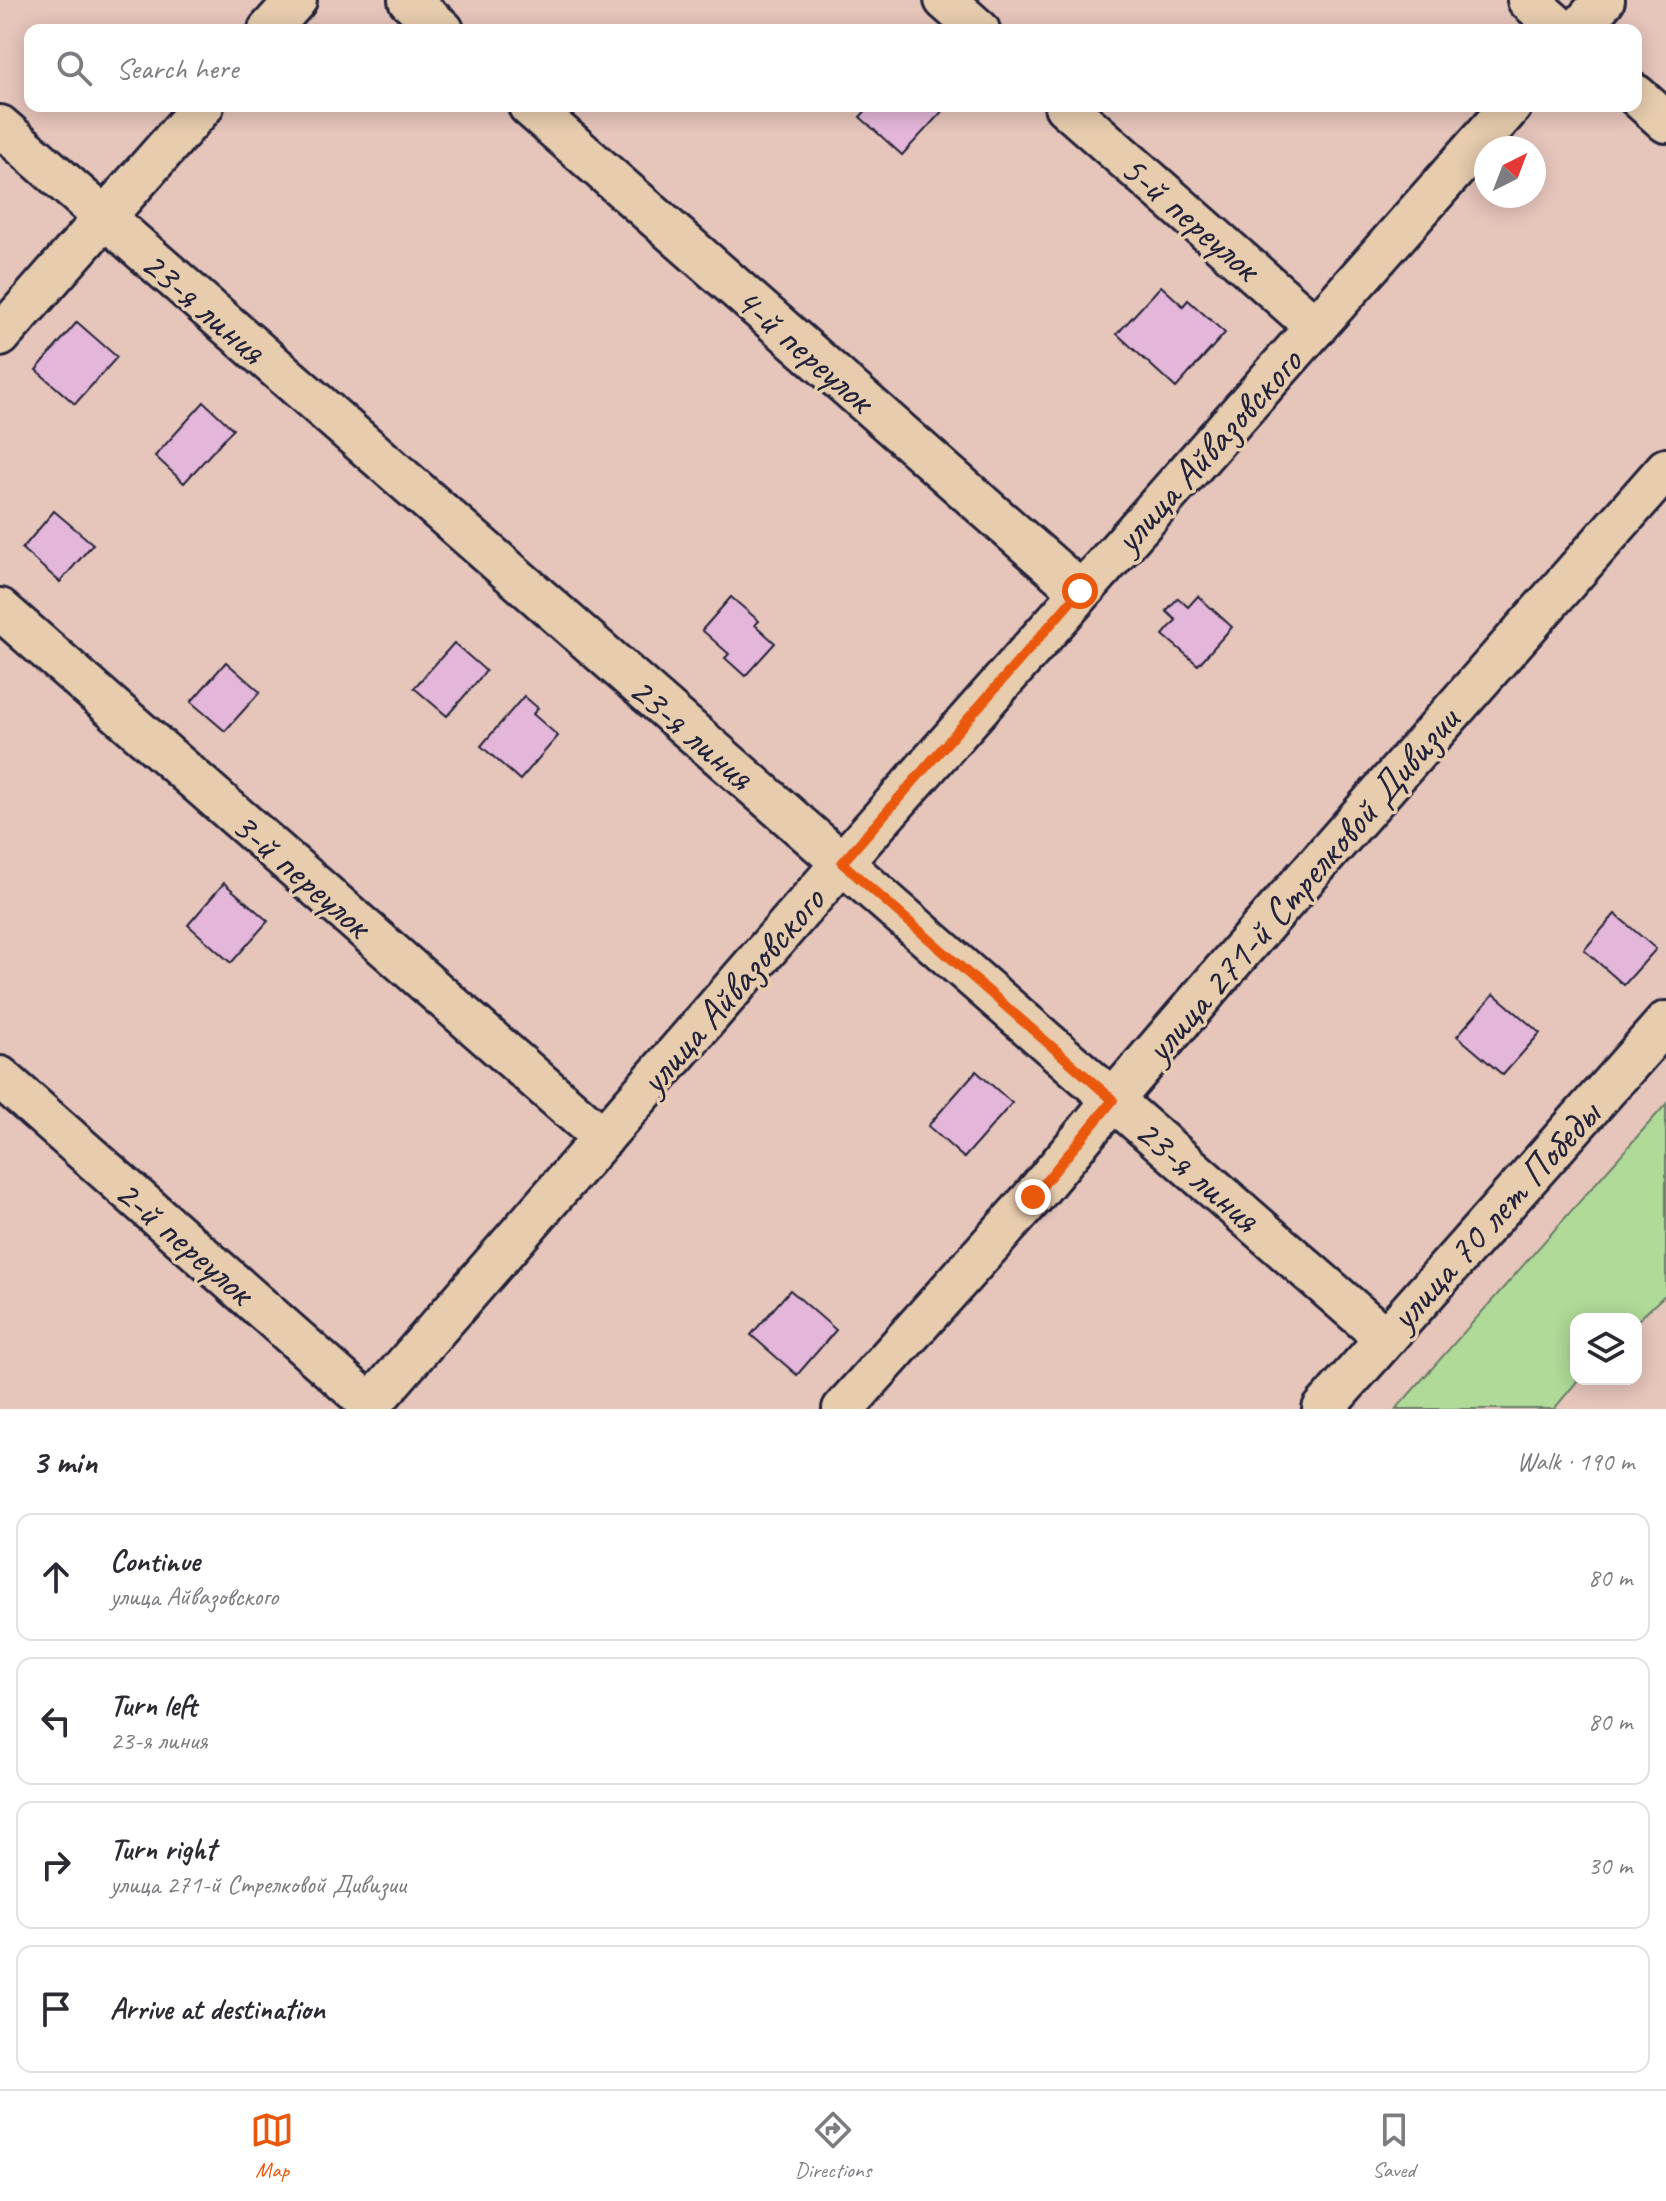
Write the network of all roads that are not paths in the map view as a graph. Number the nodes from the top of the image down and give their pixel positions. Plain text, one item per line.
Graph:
1 (296, 0) edge
2 (409, 0) edge
3 (945, 0) edge
4 (1528, 0) edge
5 (1604, 0) edge
6 (274, 24) edge
7 (436, 24) edge
8 (972, 24) edge
9 (1555, 24) edge
10 (1583, 24) edge
11 (1642, 100) edge
12 (198, 112) edge
13 (536, 112) edge
14 (1072, 112) edge
15 (1506, 112) edge
16 (1666, 122) edge
17 (0, 126) edge
18 (104, 218) junction
19 (1316, 327) junction
20 (0, 336) edge
21 (1666, 469) edge
22 (1080, 591) junction
23 (0, 609) edge
24 (842, 863) junction
25 (1666, 1022) edge
26 (0, 1077) edge
27 (1113, 1100) junction
28 (603, 1138) junction
29 (1385, 1338) junction
30 (369, 1407) edge
31 (843, 1409) edge
32 (1323, 1409) edge

1 - 6 street
2 - 7 street
3 - 8 street
4 - 9 street
5 - 10 street
11 - 16 street
12 - 18 street
13 - 22 street, 4-й переулок
14 - 19 street, 5-й переулок
15 - 19 street, улица Айвазовского
17 - 18 street, 23-я линия
18 - 20 street
18 - 24 street, 23-я линия
19 - 22 street, улица Айвазовского
21 - 27 street, улица 271-й Стрелковой Дивизии
22 - 24 street, улица Айвазовского
23 - 28 street, 3-й переулок
24 - 27 street, 23-я линия
24 - 28 street, улица Айвазовского
25 - 29 street, улица 70 лет Победы
26 - 30 street, 2-й переулок
27 - 29 street, 23-я линия
27 - 31 street, улица 271-й Стрелковой Дивизии
28 - 30 street, улица Айвазовского
29 - 32 street, улица 70 лет Победы

